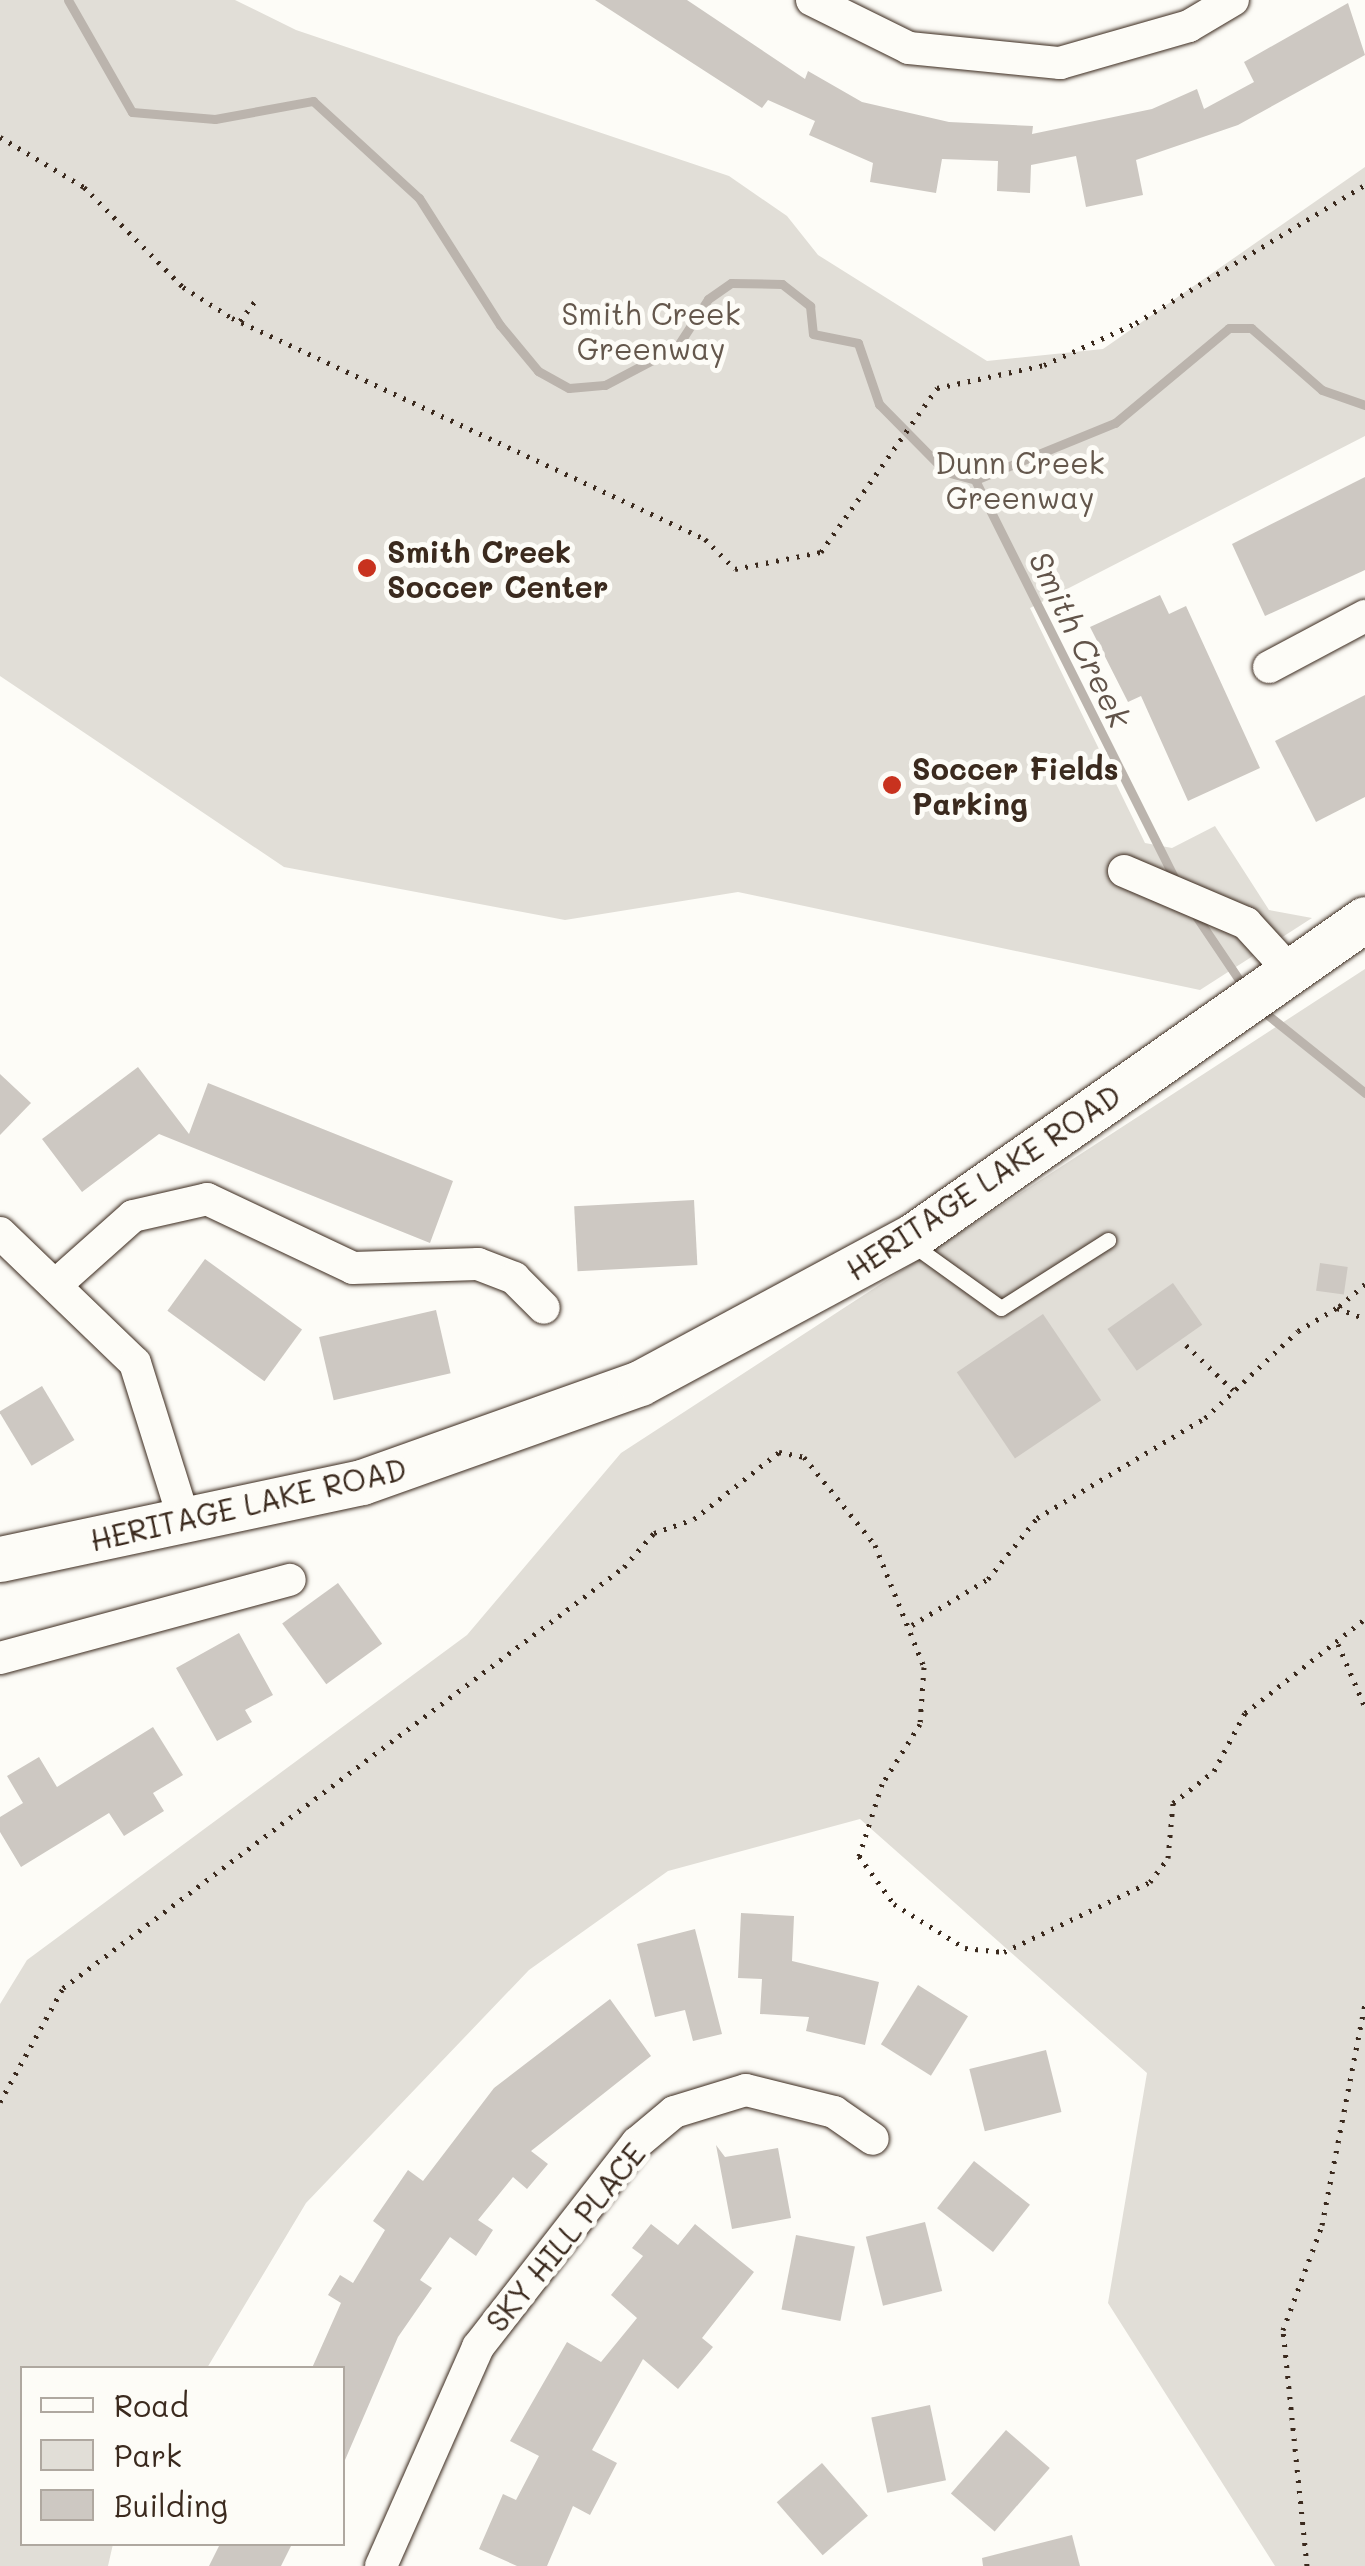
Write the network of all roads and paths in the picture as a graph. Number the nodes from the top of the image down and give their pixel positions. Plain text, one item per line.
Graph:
1 (812, 0) edge
2 (1233, 0) edge
3 (1180, 13) edge
4 (0, 137) edge
5 (1365, 185) edge
6 (256, 300) dead end
7 (240, 322) junction
8 (1365, 616) edge
9 (1269, 667) dead end
10 (1124, 872) dead end
11 (1365, 919) edge
12 (1289, 970) junction
13 (0, 1233) edge
14 (906, 1240) junction
15 (1108, 1240) dead end
16 (59, 1282) junction
17 (1365, 1284) edge
18 (1338, 1307) junction
19 (544, 1308) dead end
20 (1365, 1319) edge
21 (1186, 1345) dead end
22 (1233, 1390) junction
23 (184, 1519) junction
24 (0, 1559) edge
25 (290, 1580) dead end
26 (1365, 1619) edge
27 (912, 1625) junction
28 (1338, 1644) junction
29 (0, 1658) edge
30 (1365, 1707) edge
31 (1365, 2004) edge
32 (0, 2102) edge
33 (873, 2139) dead end
34 (381, 2566) edge
35 (1306, 2566) edge

1 - 3 street
2 - 3 street
4 - 7 path
5 - 7 path
6 - 7 path
8 - 9 street
10 - 12 street
11 - 12 main road, HERITAGE LAKE ROAD
12 - 14 main road, HERITAGE LAKE ROAD
13 - 16 street
14 - 15 lane
14 - 23 main road, HERITAGE LAKE ROAD
16 - 19 street
16 - 23 street
17 - 18 path
18 - 20 path
18 - 22 path
21 - 22 path
22 - 27 path
23 - 24 main road, HERITAGE LAKE ROAD
25 - 29 street
26 - 28 path
27 - 28 path
27 - 32 path
28 - 30 path
31 - 35 path
33 - 34 street, SKY HILL PLACE

